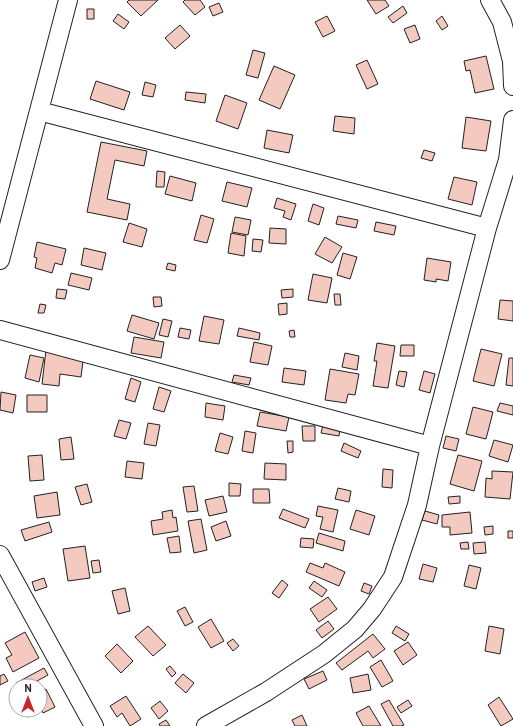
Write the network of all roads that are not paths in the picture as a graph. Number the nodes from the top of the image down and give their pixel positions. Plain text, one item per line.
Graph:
1 (68, 0) edge
2 (490, 0) edge
3 (513, 86) edge
4 (39, 111) junction
5 (513, 120) edge
6 (487, 228) junction
7 (0, 260) edge
8 (0, 330) edge
9 (430, 446) junction
10 (0, 555) edge
11 (94, 726) edge
12 (206, 726) edge

1 - 4 street
2 - 3 street
4 - 6 street
4 - 7 street
5 - 6 street
6 - 9 street
8 - 9 street
9 - 12 street
10 - 11 street

